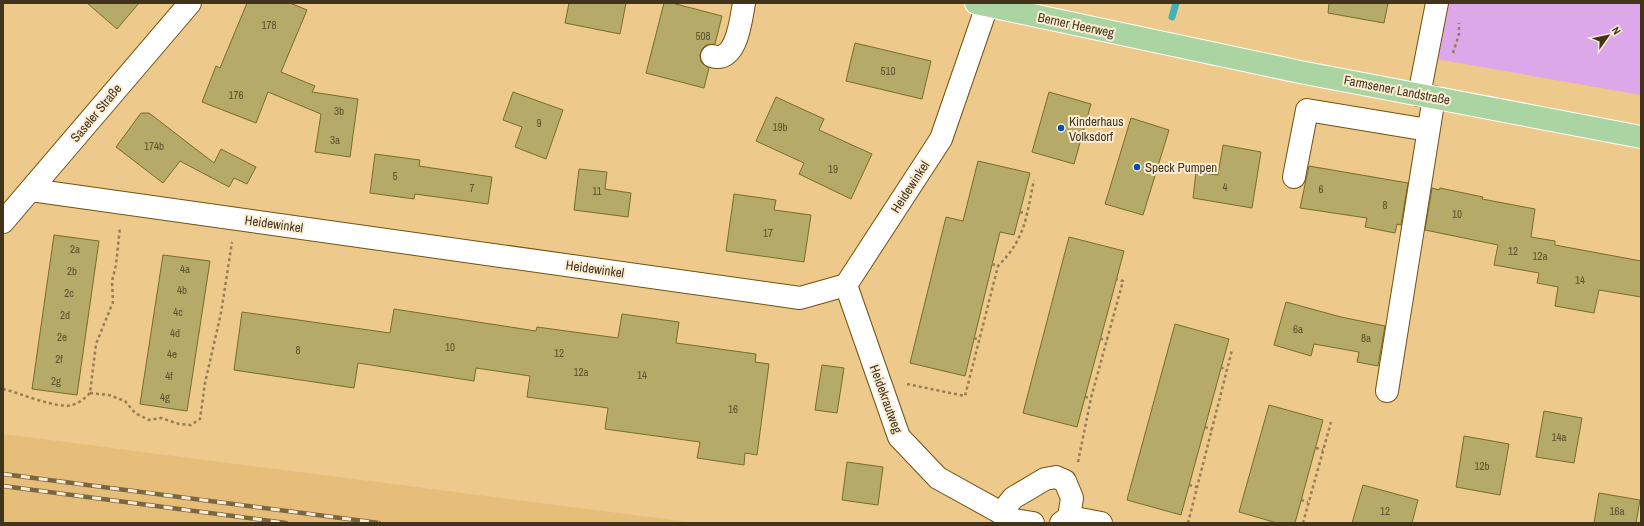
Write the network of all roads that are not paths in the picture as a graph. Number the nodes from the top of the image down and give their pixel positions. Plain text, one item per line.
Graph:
1 (190, 3) edge
2 (744, 3) edge
3 (1437, 3) edge
4 (981, 4) edge
5 (1153, 42) joint
6 (712, 56) dead end
7 (1427, 96) junction
8 (1428, 130) junction
9 (1641, 137) edge
10 (1294, 177) dead end
11 (31, 190) junction
12 (3, 222) edge
13 (846, 285) junction
14 (1387, 391) dead end
15 (1001, 513) junction
16 (1065, 520) edge
17 (1033, 523) edge
18 (1101, 523) edge

1 - 11 street, Saseler Straße
2 - 6 street
3 - 7 street
4 - 5 main road, Berner Heerweg
4 - 13 street, Heidewinkel
5 - 7 main road, Farmsener Landstraße
7 - 8 street
7 - 9 main road, Farmsener Landstraße
8 - 10 street
8 - 14 street
11 - 12 street, Saseler Straße
11 - 13 street, Heidewinkel
13 - 15 street, Heidekrautweg
15 - 16 street
15 - 17 street, Heidekrautweg
16 - 18 street

